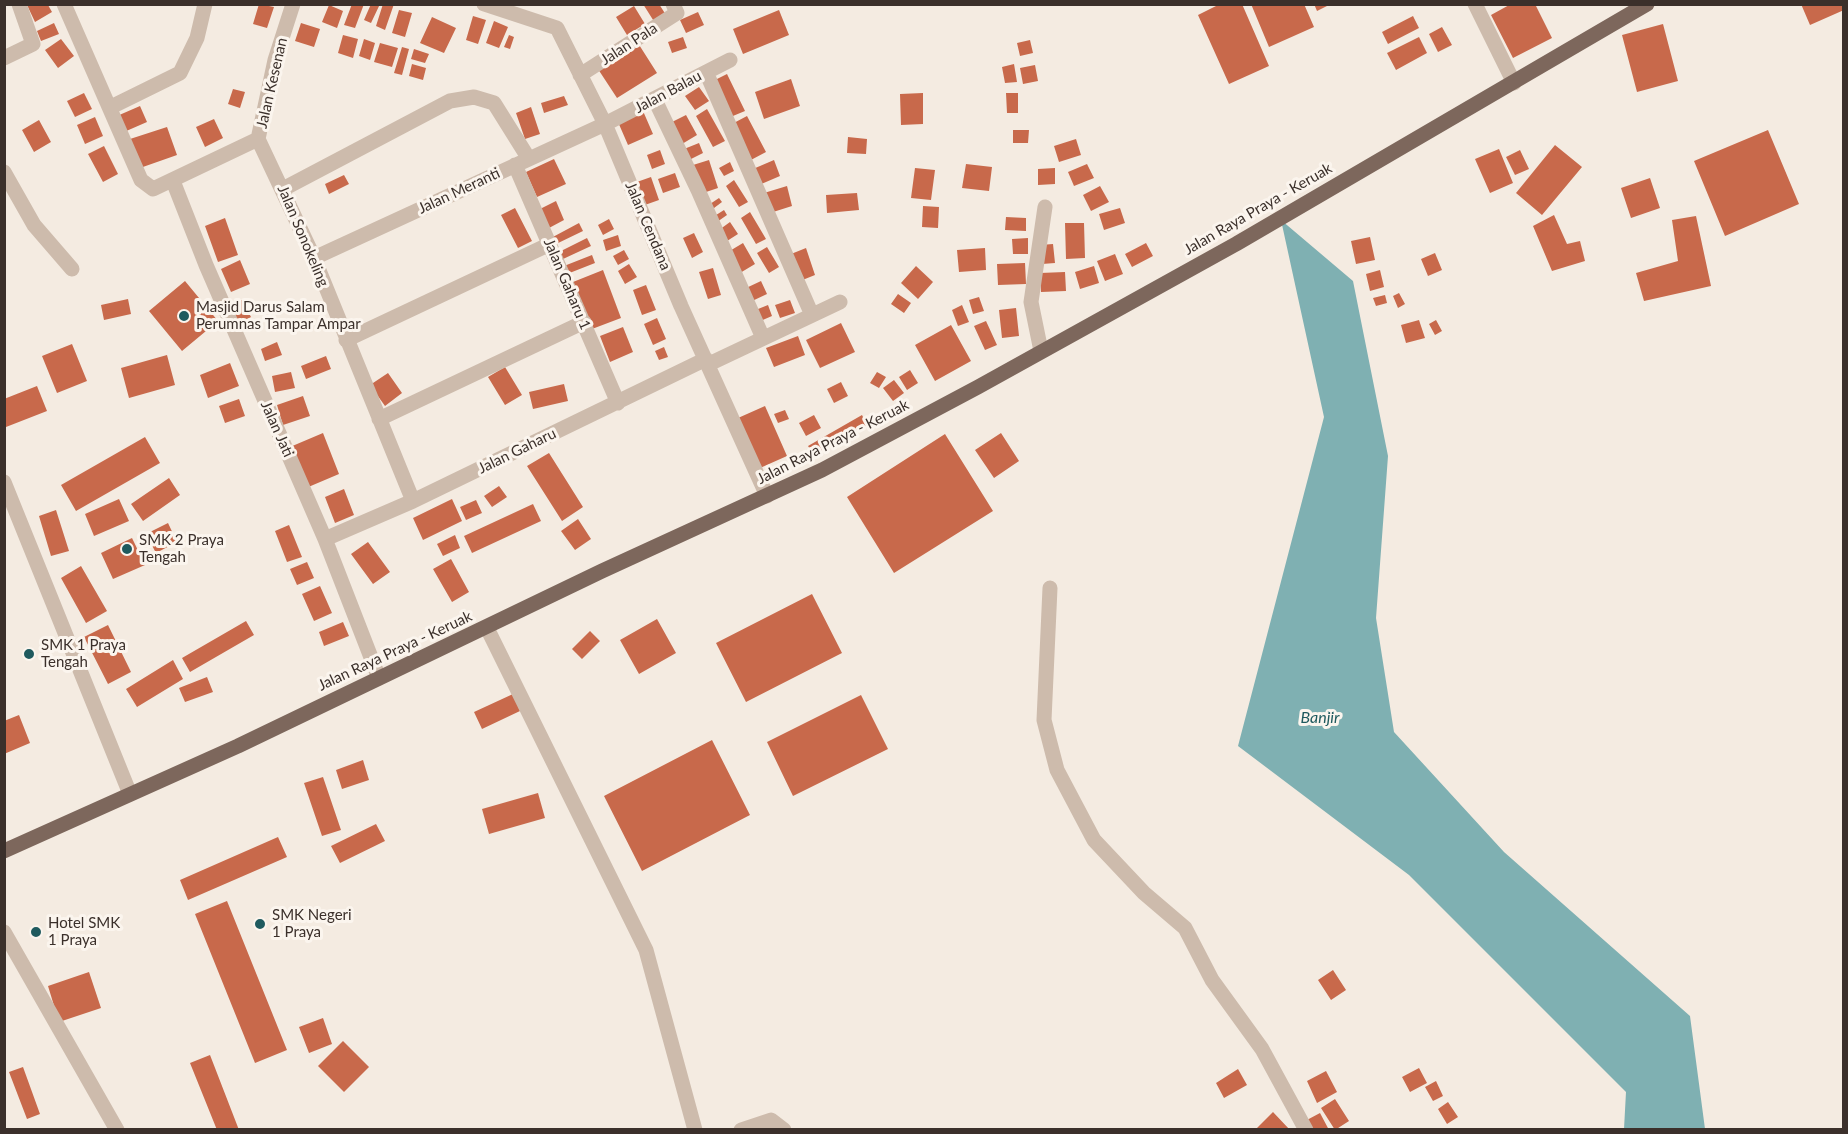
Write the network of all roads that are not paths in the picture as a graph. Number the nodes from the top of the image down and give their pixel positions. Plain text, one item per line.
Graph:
1 (19, 4) edge
2 (64, 4) edge
3 (205, 4) edge
4 (293, 4) edge
5 (484, 4) edge
6 (1475, 4) edge
7 (1647, 4) edge
8 (675, 9) edge
9 (4, 58) edge
10 (730, 60) dead end
11 (706, 72) junction
12 (580, 75) junction
13 (1514, 83) junction
14 (655, 100) junction
15 (111, 107) junction
16 (605, 124) junction
17 (258, 139) junction
18 (522, 162) junction
19 (4, 172) edge
20 (172, 181) junction
21 (283, 189) junction
22 (1045, 207) dead end
23 (550, 244) junction
24 (314, 258) junction
25 (72, 269) dead end
26 (840, 302) dead end
27 (812, 315) junction
28 (584, 322) junction
29 (763, 338) junction
30 (346, 340) junction
31 (1041, 351) junction
32 (708, 362) junction
33 (618, 403) junction
34 (379, 419) junction
35 (4, 482) edge
36 (766, 496) junction
37 (413, 501) junction
38 (325, 538) junction
39 (1050, 588) dead end
40 (487, 628) junction
41 (379, 678) junction
42 (130, 794) junction
43 (4, 850) edge
44 (4, 932) edge
45 (117, 1130) edge
46 (695, 1130) edge
47 (741, 1130) edge
48 (784, 1130) edge
49 (1306, 1130) edge

1 - 9 street
2 - 15 street
3 - 15 street
4 - 17 street, Jalan Kesenan
5 - 12 street, Jalan Cendana
6 - 13 street
7 - 13 main road, Jalan Raya Praya - Keruak
8 - 12 street, Jalan Pala
10 - 11 street, Jalan Balau
11 - 14 street, Jalan Balau
11 - 27 street
12 - 16 street, Jalan Cendana
13 - 31 main road, Jalan Raya Praya - Keruak
14 - 16 street, Jalan Balau
14 - 29 street
15 - 20 street
16 - 18 street, Jalan Meranti
16 - 32 street, Jalan Cendana
17 - 20 street, Jalan Kesenan
17 - 21 street, Jalan Sonokeling
18 - 21 street, Jalan Gaharu 1
18 - 23 street, Jalan Gaharu 1
18 - 24 street, Jalan Meranti
19 - 25 street
20 - 38 street, Jalan Jati
21 - 24 street, Jalan Sonokeling
22 - 31 street
23 - 28 street, Jalan Gaharu 1
23 - 30 street
24 - 30 street, Jalan Sonokeling
26 - 27 street, Jalan Gaharu
27 - 29 street, Jalan Gaharu
28 - 33 street, Jalan Gaharu 1
28 - 34 street
29 - 32 street, Jalan Gaharu
30 - 34 street, Jalan Sonokeling
31 - 36 main road, Jalan Raya Praya - Keruak
32 - 33 street, Jalan Gaharu
32 - 36 street, Jalan Cendana
33 - 37 street, Jalan Gaharu
34 - 37 street, Jalan Sonokeling
35 - 42 street
36 - 40 main road, Jalan Raya Praya - Keruak
37 - 38 street, Jalan Gaharu
38 - 41 street, Jalan Jati
39 - 49 street
40 - 41 main road, Jalan Raya Praya - Keruak
40 - 46 street
41 - 42 main road, Jalan Raya Praya - Keruak
42 - 43 main road, Jalan Raya Praya - Keruak
44 - 45 street
47 - 48 street

